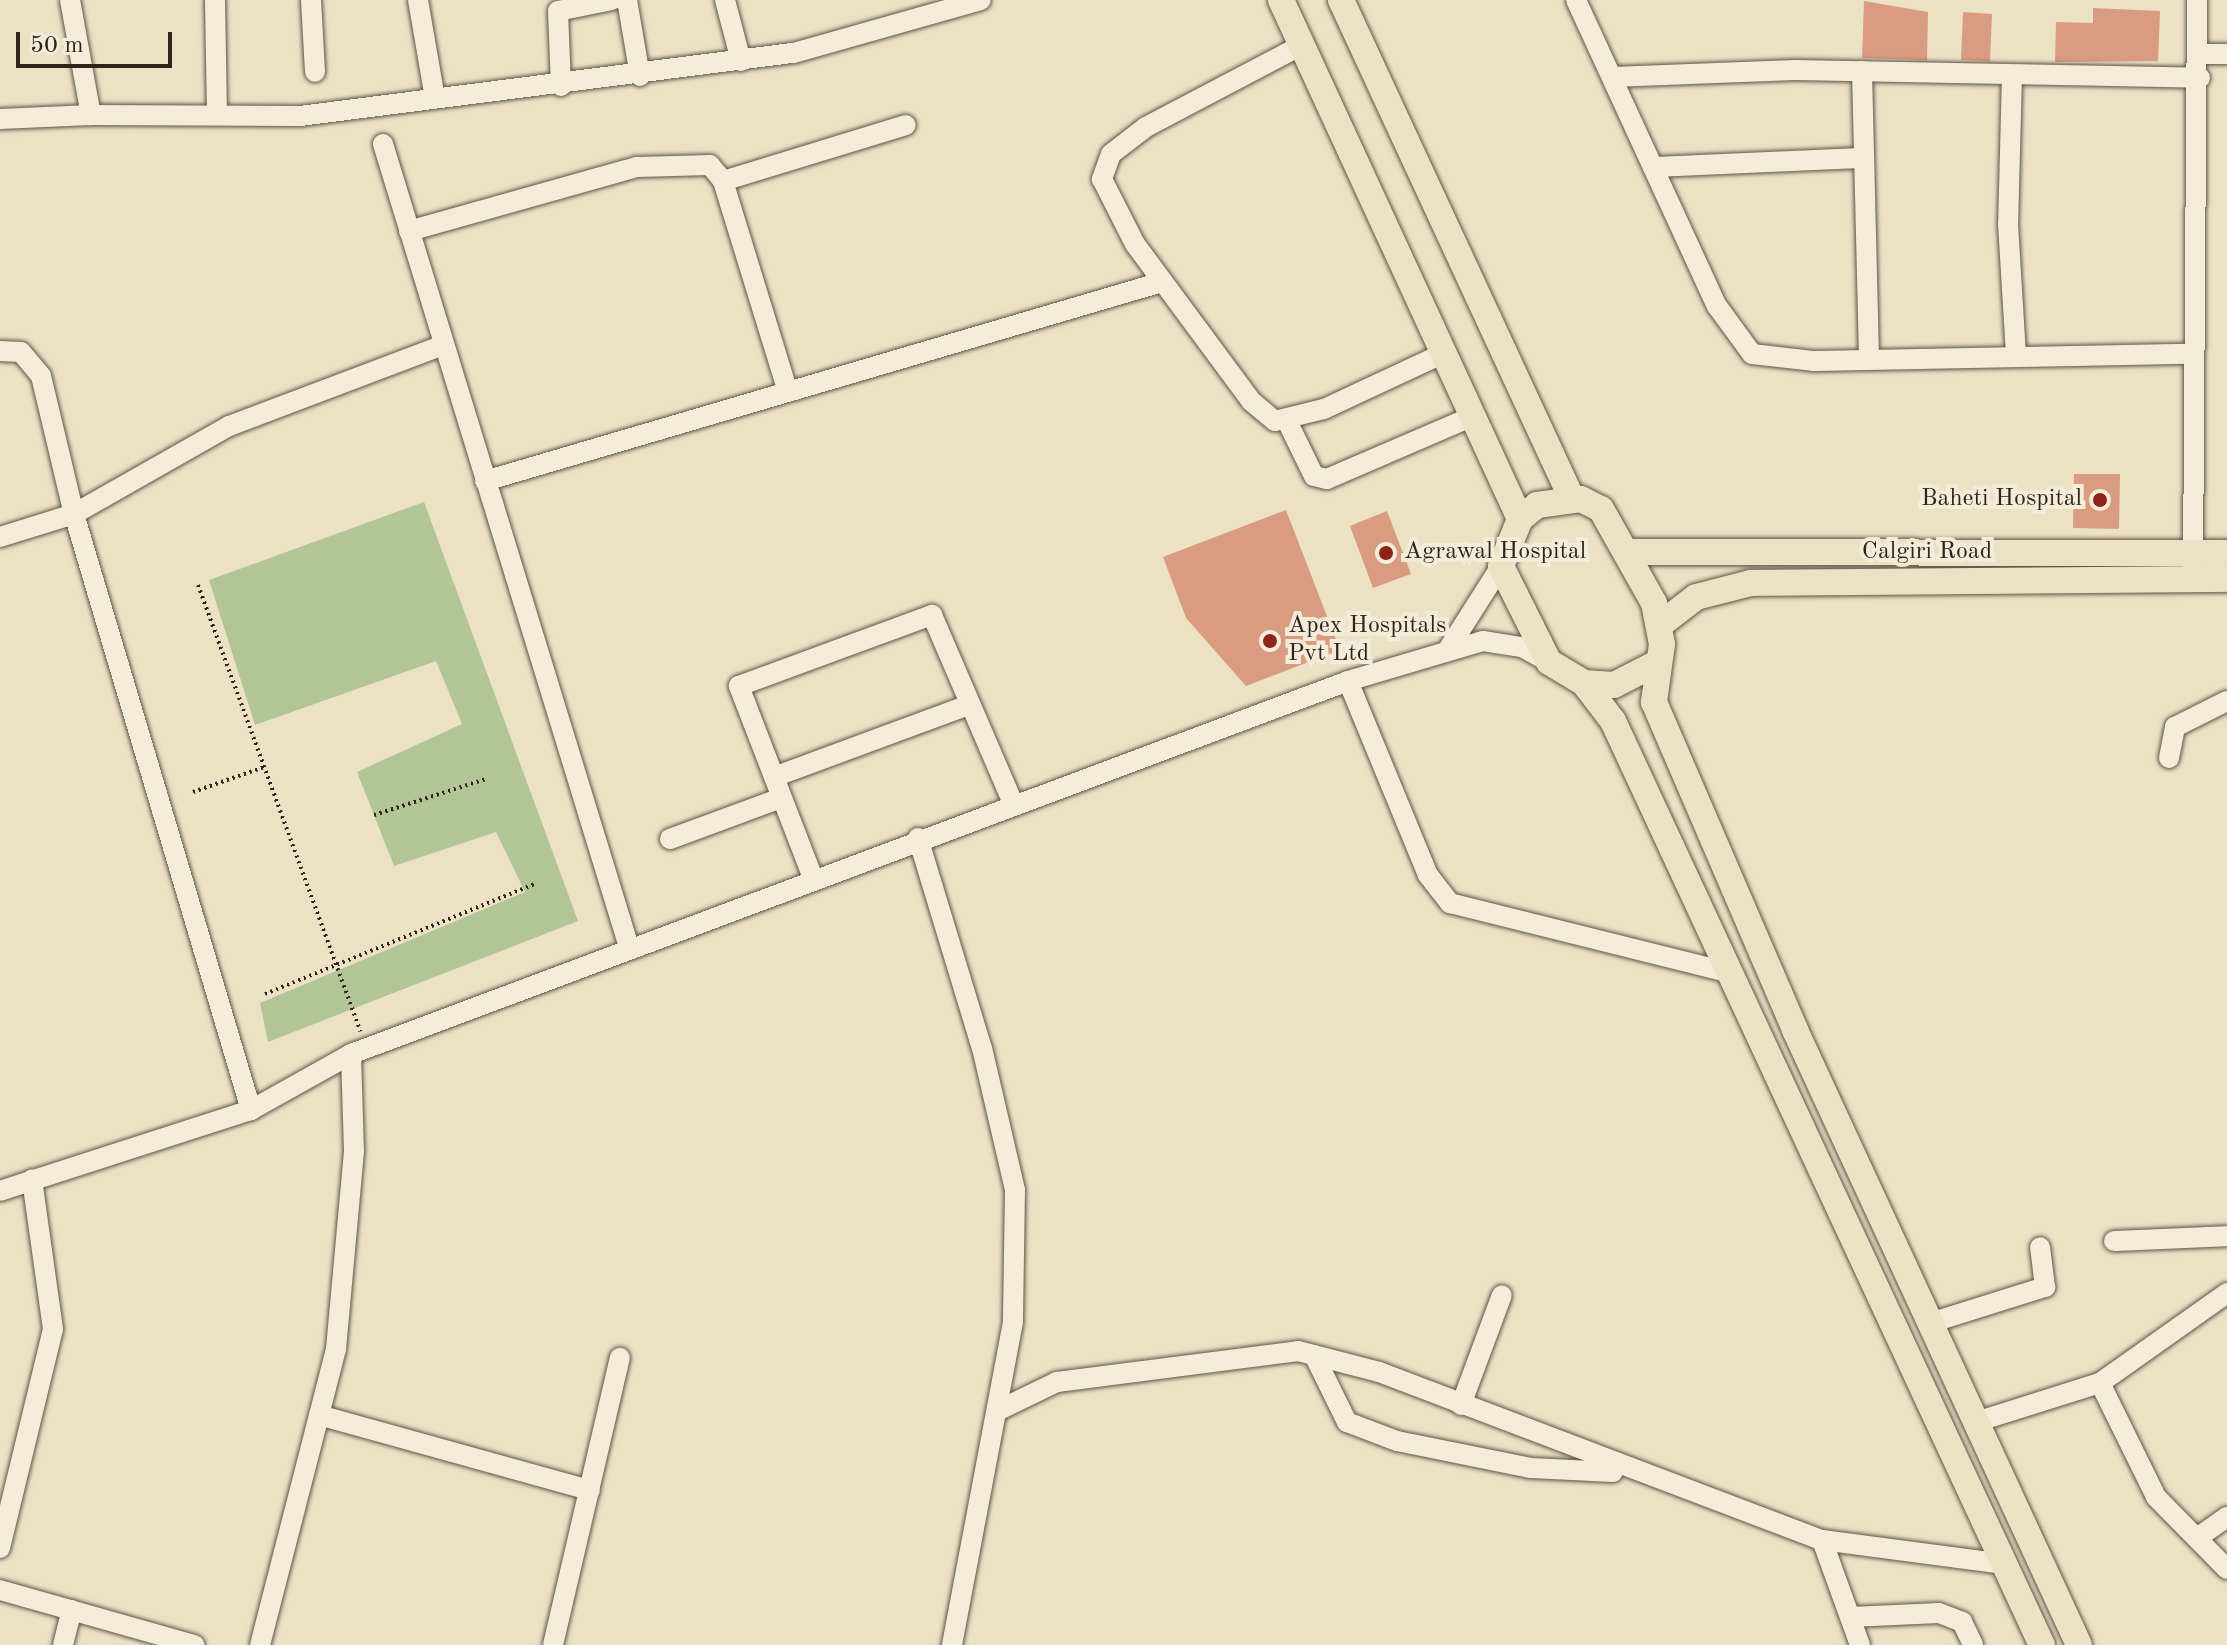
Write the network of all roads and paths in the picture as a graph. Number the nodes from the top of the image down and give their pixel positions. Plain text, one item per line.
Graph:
1 (70, 0) edge
2 (215, 0) edge
3 (418, 0) edge
4 (612, 0) edge
5 (627, 0) edge
6 (725, 0) edge
7 (981, 0) edge
8 (1281, 0) edge
9 (1341, 0) edge
10 (1576, 0) edge
11 (2197, 0) edge
12 (316, 1) edge
13 (1302, 45) junction
14 (2200, 54) junction
15 (2227, 54) edge
16 (741, 61) junction
17 (1862, 71) junction
18 (315, 72) dead end
19 (2012, 75) junction
20 (640, 76) junction
21 (1612, 77) junction
22 (2200, 78) junction
23 (561, 86) junction
24 (435, 98) junction
25 (217, 114) junction
26 (91, 115) junction
27 (0, 119) edge
28 (906, 125) dead end
29 (383, 144) dead end
30 (1862, 158) junction
31 (1653, 167) junction
32 (723, 181) junction
33 (409, 231) junction
34 (1162, 282) junction
35 (443, 345) junction
36 (0, 351) edge
37 (1444, 353) junction
38 (2192, 354) junction
39 (2016, 356) junction
40 (1869, 359) junction
41 (787, 389) junction
42 (1473, 416) junction
43 (1288, 423) junction
44 (485, 481) junction
45 (1572, 499) junction
46 (74, 514) junction
47 (1520, 519) junction
48 (0, 537) edge
49 (1627, 552) junction
50 (2227, 553) edge
51 (1501, 566) junction
52 (2193, 566) junction
53 (2227, 579) edge
54 (198, 585) dead end
55 (1661, 624) junction
56 (1449, 648) junction
57 (1549, 662) junction
58 (1655, 664) junction
59 (1348, 681) junction
60 (1584, 683) junction
61 (2227, 701) edge
62 (969, 705) junction
63 (2169, 758) dead end
64 (264, 767) junction
65 (774, 777) junction
66 (486, 779) dead end
67 (193, 792) dead end
68 (781, 798) junction
69 (1013, 803) junction
70 (374, 815) dead end
71 (918, 838) junction
72 (670, 839) dead end
73 (813, 878) junction
74 (535, 884) dead end
75 (629, 947) junction
76 (337, 967) junction
77 (1727, 972) junction
78 (265, 994) dead end
79 (358, 1051) junction
80 (251, 1110) junction
81 (32, 1179) junction
82 (0, 1191) edge
83 (2227, 1236) edge
84 (2114, 1241) dead end
85 (2040, 1247) dead end
86 (2227, 1293) edge
87 (1502, 1295) dead end
88 (1930, 1323) junction
89 (1314, 1355) junction
90 (620, 1358) dead end
91 (2100, 1383) junction
92 (1461, 1405) junction
93 (997, 1411) junction
94 (319, 1415) junction
95 (1976, 1422) junction
96 (1633, 1473) junction
97 (590, 1490) junction
98 (2227, 1517) edge
99 (2197, 1538) junction
100 (1822, 1540) junction
101 (0, 1548) edge
102 (2004, 1564) junction
103 (2227, 1569) edge
104 (0, 1590) edge
105 (72, 1610) junction
106 (1850, 1617) junction
107 (63, 1645) edge
108 (194, 1645) edge
109 (260, 1645) edge
110 (553, 1645) edge
111 (952, 1645) edge
112 (1860, 1645) edge
113 (1973, 1645) edge
114 (2042, 1645) edge
115 (2079, 1645) edge

1 - 26 street
2 - 25 street
3 - 24 street
4 - 23 street
5 - 20 street
6 - 16 street
7 - 16 street
8 - 13 main road
9 - 45 main road
10 - 21 street
11 - 14 street
12 - 18 street
13 - 34 street
13 - 37 main road
14 - 15 street
14 - 22 street
16 - 20 street
17 - 19 street
17 - 21 street
17 - 30 street
19 - 22 street
19 - 39 street
20 - 23 street
21 - 31 street
22 - 38 street
23 - 24 street
24 - 25 street
25 - 26 street
26 - 27 street
28 - 32 street
29 - 33 street
30 - 31 street
30 - 40 street
31 - 40 street
32 - 33 street
32 - 41 street
33 - 35 street
34 - 41 street
34 - 43 street
35 - 44 street
35 - 46 street
36 - 46 street
37 - 42 main road
37 - 43 street
38 - 39 street
38 - 52 street
39 - 40 street
41 - 44 street
42 - 43 street
42 - 47 main road
44 - 75 street
45 - 47 main road
45 - 49 main road
46 - 48 street
46 - 80 street
47 - 51 main road
49 - 52 main road, Calgiri Road
49 - 55 main road
50 - 52 main road, Calgiri Road
51 - 56 street
51 - 57 main road
52 - 53 main road, Calgiri Road
52 - 55 main road, Calgiri Road
54 - 64 path
55 - 58 main road
56 - 57 street
56 - 59 street
57 - 60 main road
58 - 60 main road
58 - 88 main road
59 - 69 street
59 - 77 street
60 - 77 main road
61 - 63 street
62 - 65 street
62 - 65 street
62 - 69 street
64 - 67 path
64 - 76 path
65 - 68 street
66 - 70 path
68 - 72 street
68 - 73 street
69 - 71 street
71 - 73 street
71 - 93 street
73 - 75 street
74 - 76 path
75 - 79 street
76 - 78 path
76 - 79 path
77 - 102 main road
79 - 80 street
79 - 94 street
80 - 81 street
81 - 82 street
81 - 101 street
83 - 84 street
85 - 88 street
86 - 91 street
87 - 92 street
88 - 95 main road
89 - 92 street
89 - 93 street
89 - 96 street
90 - 97 street
91 - 95 street
91 - 99 street
92 - 96 street
93 - 111 street
94 - 97 street
94 - 109 street
95 - 115 main road
96 - 100 street
97 - 110 street
98 - 99 street
99 - 103 street
100 - 102 street
100 - 106 street
102 - 114 main road
104 - 105 street
105 - 107 street
105 - 108 street
106 - 112 street
106 - 113 street

